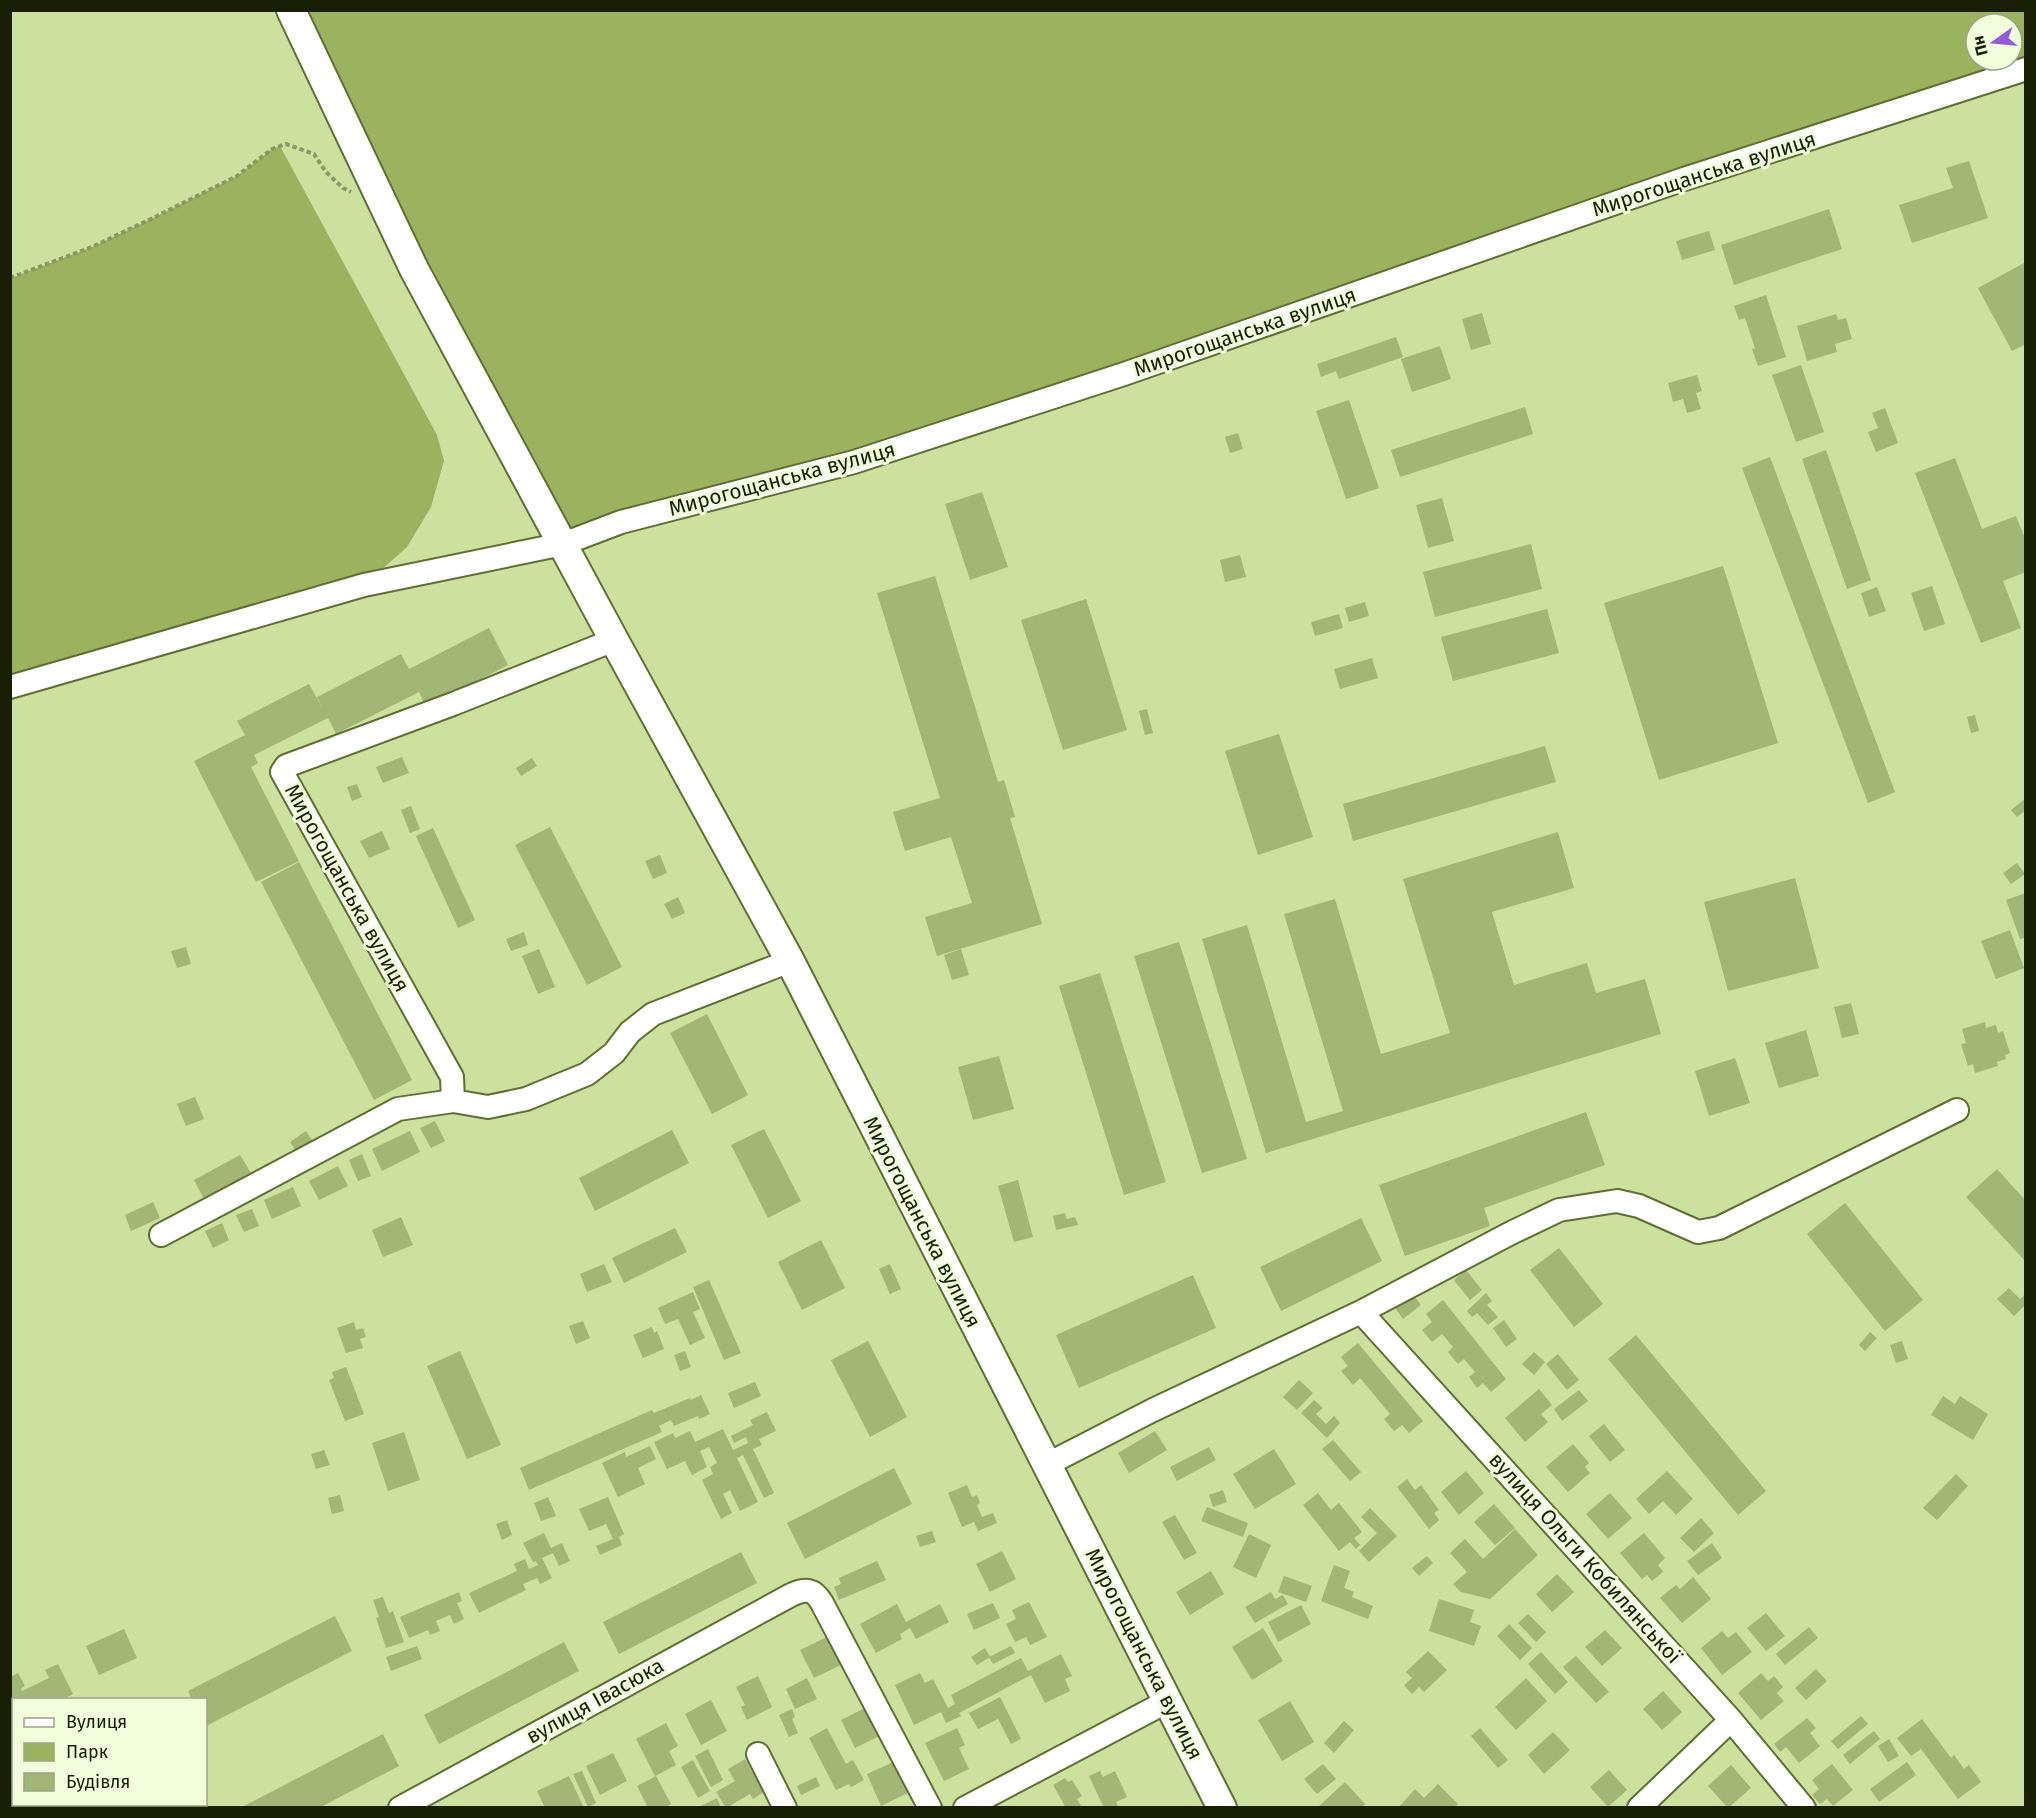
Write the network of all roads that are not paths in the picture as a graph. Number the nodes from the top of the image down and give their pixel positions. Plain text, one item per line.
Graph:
1 (291, 10) edge
2 (2025, 69) edge
3 (563, 544) junction
4 (614, 640) junction
5 (10, 687) edge
6 (790, 961) junction
7 (453, 1101) junction
8 (1957, 1110) dead end
9 (161, 1235) dead end
10 (1362, 1312) junction
11 (1046, 1465) junction
12 (1168, 1701) junction
13 (1731, 1720) junction
14 (758, 1754) dead end
15 (400, 1808) edge
16 (784, 1808) edge
17 (930, 1808) edge
18 (966, 1808) edge
19 (1222, 1808) edge
20 (1638, 1808) edge
21 (1804, 1808) edge

1 - 3 main road
2 - 3 street, Мирогощанська вулиця
3 - 4 main road, Мирогощанська вулиця
3 - 5 street
4 - 6 main road, Мирогощанська вулиця
4 - 7 street, Мирогощанська вулиця
6 - 7 street
6 - 11 main road, Мирогощанська вулиця
7 - 9 street
8 - 10 street
10 - 11 street
10 - 13 street, вулиця Ольги Кобилянської
11 - 12 main road, Мирогощанська вулиця
12 - 18 street
12 - 19 main road, Мирогощанська вулиця
13 - 20 street
13 - 21 street, вулиця Ольги Кобилянської
14 - 16 street
15 - 17 street, вулиця Івасюка

